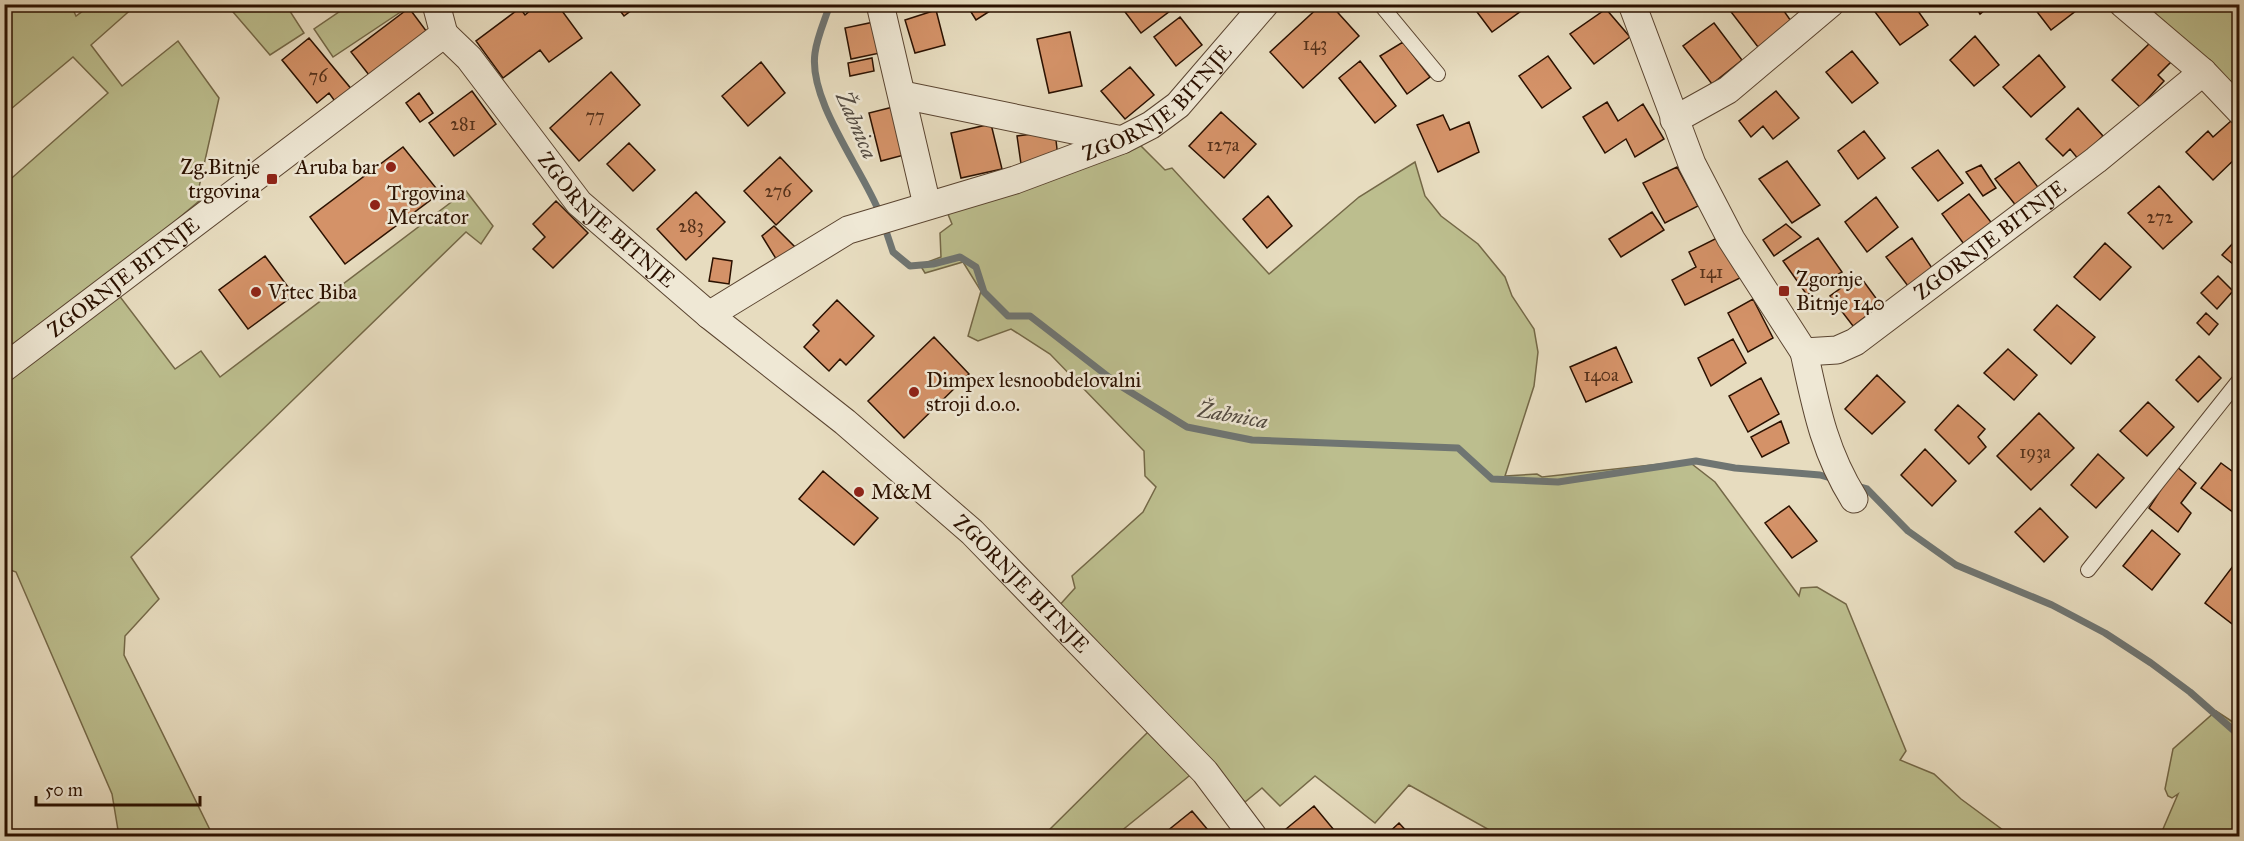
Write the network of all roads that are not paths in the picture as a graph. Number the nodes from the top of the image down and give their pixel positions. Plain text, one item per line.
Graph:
1 (436, 4) edge
2 (880, 4) edge
3 (1265, 4) edge
4 (1380, 4) edge
5 (1632, 4) edge
6 (1830, 4) edge
7 (2123, 4) edge
8 (444, 34) junction
9 (2203, 72) junction
10 (1438, 74) dead end
11 (903, 95) junction
12 (2240, 111) edge
13 (1674, 120) junction
14 (1122, 140) junction
15 (927, 205) junction
16 (709, 315) junction
17 (1804, 352) junction
18 (4, 368) edge
19 (2240, 379) edge
20 (1854, 499) dead end
21 (2088, 570) dead end
22 (1252, 836) edge

1 - 8 street
2 - 11 street
3 - 14 street, ZGORNJE BITNJE
4 - 10 lane
5 - 13 street
6 - 13 street
7 - 9 street
8 - 16 street, ZGORNJE BITNJE
8 - 18 street, ZGORNJE BITNJE
9 - 12 street
9 - 17 street, ZGORNJE BITNJE
11 - 14 street
11 - 15 street
13 - 17 street
14 - 15 street, ZGORNJE BITNJE
15 - 16 street, ZGORNJE BITNJE
16 - 22 street, ZGORNJE BITNJE
17 - 20 street
19 - 21 lane

